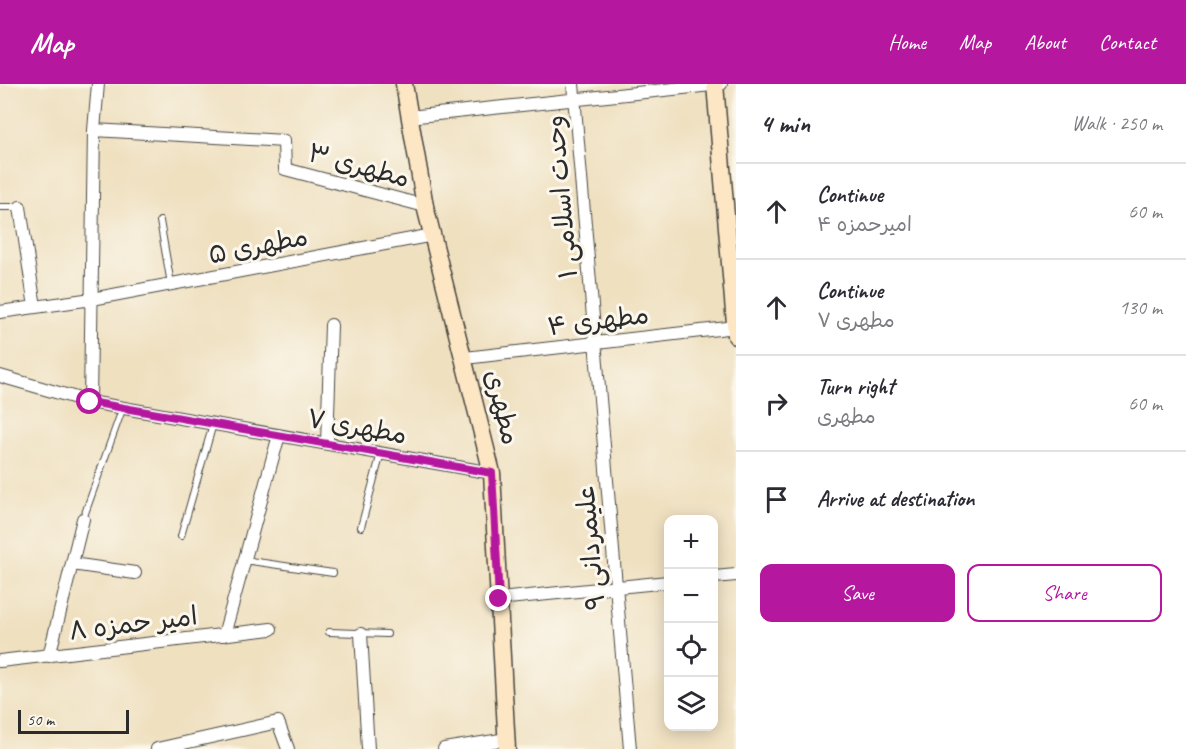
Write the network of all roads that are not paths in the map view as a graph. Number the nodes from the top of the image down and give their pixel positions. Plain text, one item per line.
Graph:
1 (98, 84) edge
2 (404, 84) edge
3 (573, 84) edge
4 (717, 84) edge
5 (575, 99) junction
6 (409, 117) junction
7 (94, 130) junction
8 (425, 206) junction
9 (0, 207) edge
10 (20, 207) joint
11 (160, 221) dead end
12 (432, 235) junction
13 (171, 284) junction
14 (92, 299) junction
15 (35, 307) junction
16 (0, 312) edge
17 (331, 325) dead end
18 (736, 327) edge
19 (736, 336) edge
20 (596, 342) junction
21 (465, 358) junction
22 (0, 376) edge
23 (90, 402) junction
24 (123, 407) junction
25 (213, 423) junction
26 (279, 435) junction
27 (327, 444) junction
28 (381, 453) junction
29 (492, 473) junction
30 (84, 519) joint
31 (361, 527) dead end
32 (181, 536) dead end
33 (244, 560) junction
34 (72, 564) junction
35 (135, 573) dead end
36 (333, 573) dead end
37 (736, 575) edge
38 (718, 577) edge
39 (664, 582) edge
40 (616, 587) junction
41 (499, 599) junction
42 (271, 629) dead end
43 (329, 632) dead end
44 (361, 634) junction
45 (387, 634) dead end
46 (224, 635) junction
47 (50, 656) junction
48 (0, 662) edge
49 (507, 744) edge
50 (157, 749) edge
51 (288, 749) edge
52 (368, 749) edge
53 (444, 749) edge
54 (630, 749) edge

1 - 7 street
2 - 6 street, مطهری
3 - 5 street, وحدت اسلامی ۱
4 - 5 street
4 - 18 street
5 - 6 street
5 - 20 street, وحدت اسلامی ۱
6 - 8 street, مطهری
7 - 8 street, مطهری ۳
7 - 14 street
8 - 12 street, مطهری
9 - 10 lane
10 - 15 street
11 - 13 lane
12 - 13 street, مطهری ۵
12 - 21 street, مطهری
13 - 14 street, مطهری ۵
14 - 15 street, مطهری ۵
14 - 23 street
15 - 16 street, مطهری ۵
17 - 27 street
18 - 19 street
18 - 20 street, مطهری ۴
20 - 21 street, مطهری ۴
20 - 40 street, علیمردانی ۹
21 - 29 street, مطهری
22 - 23 street, مطهری ۷
23 - 24 street, مطهری ۷
24 - 25 street, مطهری ۷
24 - 30 lane
25 - 26 street, مطهری ۷
25 - 32 lane
26 - 27 street, مطهری ۷
26 - 33 street
27 - 28 street, مطهری ۷
28 - 29 street, مطهری ۷
28 - 31 lane
29 - 41 street, مطهری
30 - 34 street
33 - 36 lane
33 - 46 street
34 - 35 street
34 - 47 street
37 - 38 street
39 - 40 street
40 - 41 street
40 - 54 street, علیمردانی ۹
41 - 49 street, مطهری
42 - 46 street, امیر حمزه ۸
43 - 44 lane
44 - 45 lane
44 - 52 street
46 - 47 street, امیر حمزه ۸
47 - 48 street, امیر حمزه ۸
49 - 53 street
50 - 51 street

